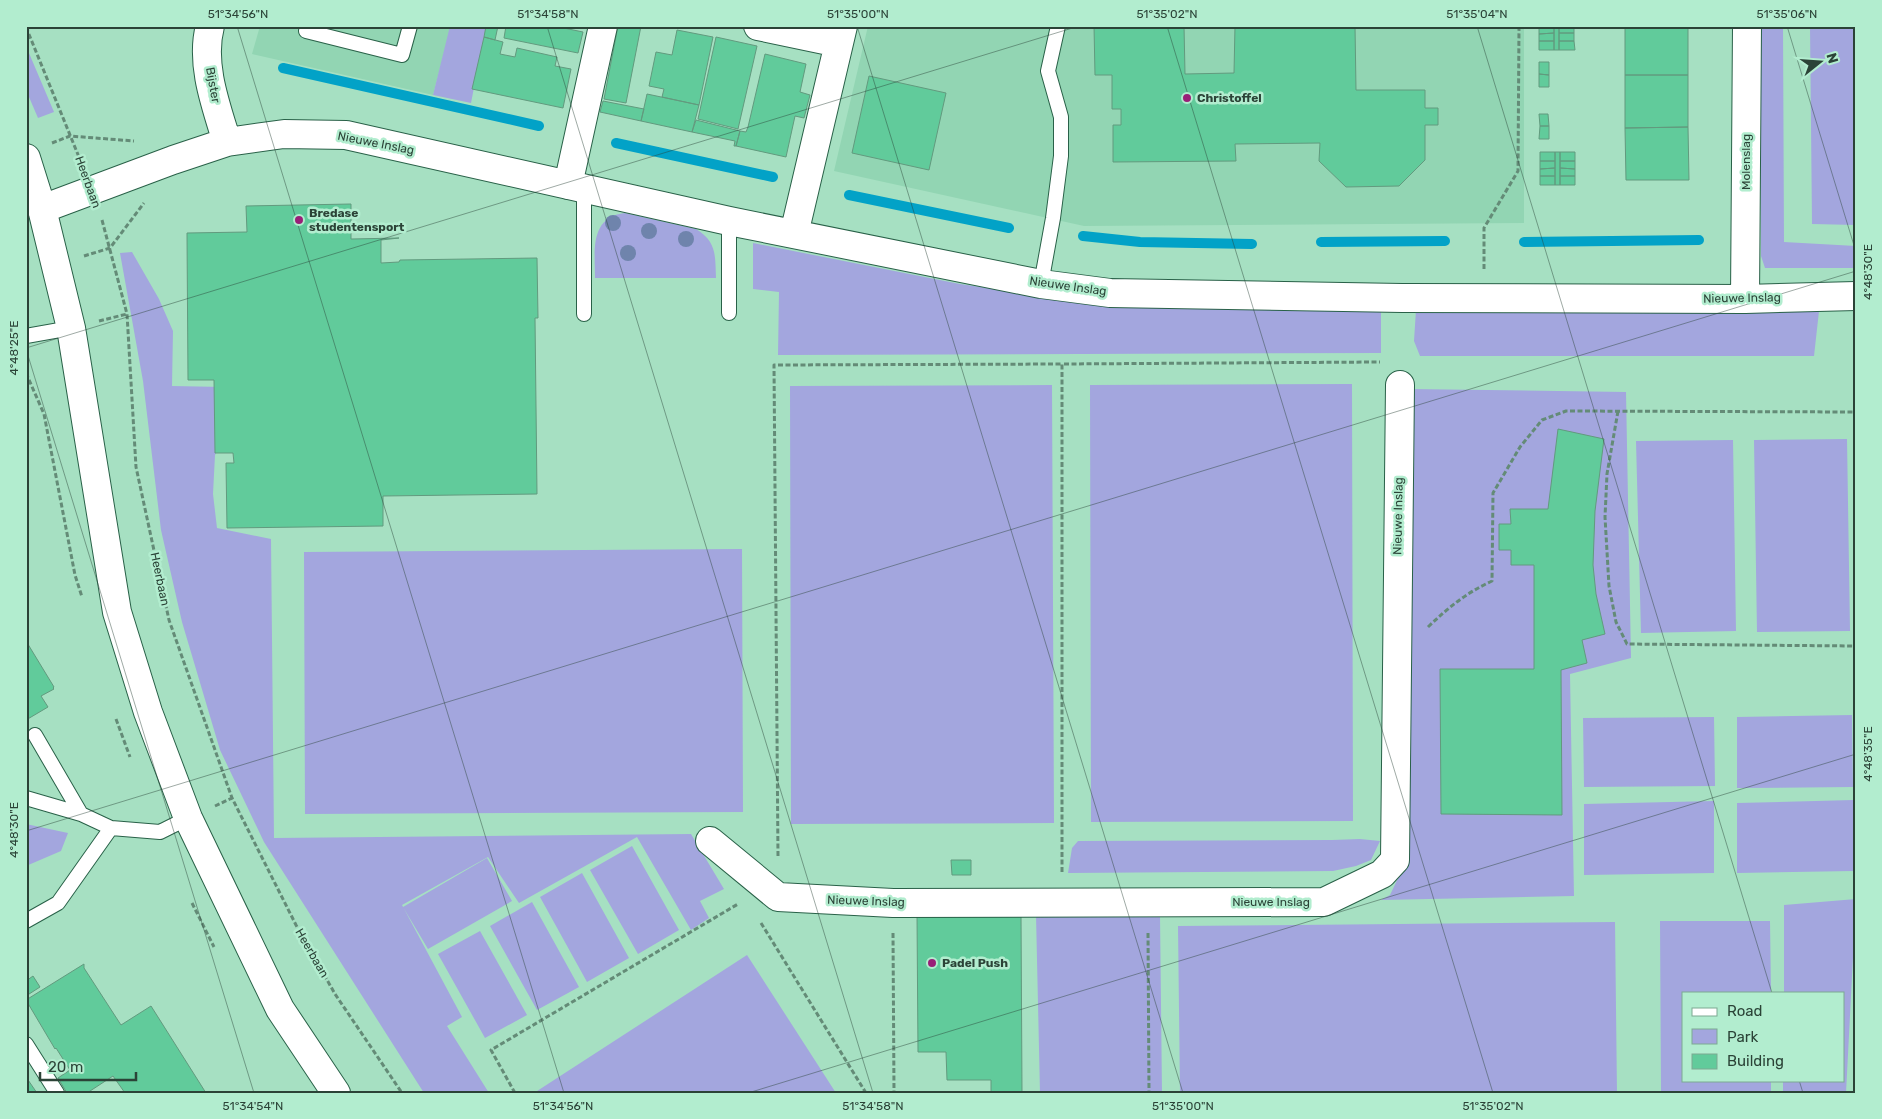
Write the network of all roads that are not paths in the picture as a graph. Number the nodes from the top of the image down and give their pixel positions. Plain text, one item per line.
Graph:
1 (210, 26) edge
2 (307, 26) edge
3 (410, 26) edge
4 (603, 26) edge
5 (758, 26) edge
6 (1058, 26) edge
7 (1747, 26) edge
8 (841, 35) edge
9 (227, 142) junction
10 (35, 152) edge
11 (576, 187) junction
12 (42, 209) junction
13 (729, 221) junction
14 (794, 234) junction
15 (1041, 284) junction
16 (1856, 296) edge
17 (1745, 299) junction
18 (729, 313) dead end
19 (584, 314) dead end
20 (71, 328) junction
21 (26, 336) edge
22 (1400, 385) dead end
23 (35, 735) dead end
24 (26, 798) edge
25 (81, 814) junction
26 (188, 818) junction
27 (111, 828) junction
28 (710, 841) dead end
29 (26, 921) edge
30 (26, 1044) edge
31 (57, 1093) edge
32 (336, 1093) edge

1 - 9 street, Bijster
2 - 3 lane
4 - 11 street
5 - 8 street
6 - 15 lane
7 - 17 street, Molenslag
8 - 14 street
9 - 11 street, Nieuwe Inslag
9 - 12 street, Nieuwe Inslag
10 - 12 street
11 - 13 street, Nieuwe Inslag
11 - 19 lane
12 - 20 street
13 - 14 street, Nieuwe Inslag
13 - 18 lane
14 - 15 street, Nieuwe Inslag
15 - 17 street, Nieuwe Inslag
16 - 17 street, Nieuwe Inslag
20 - 21 lane
20 - 26 street
22 - 28 street, Nieuwe Inslag
23 - 25 lane
24 - 25 lane
25 - 27 lane
26 - 27 lane
26 - 32 street
27 - 29 lane
30 - 31 lane

